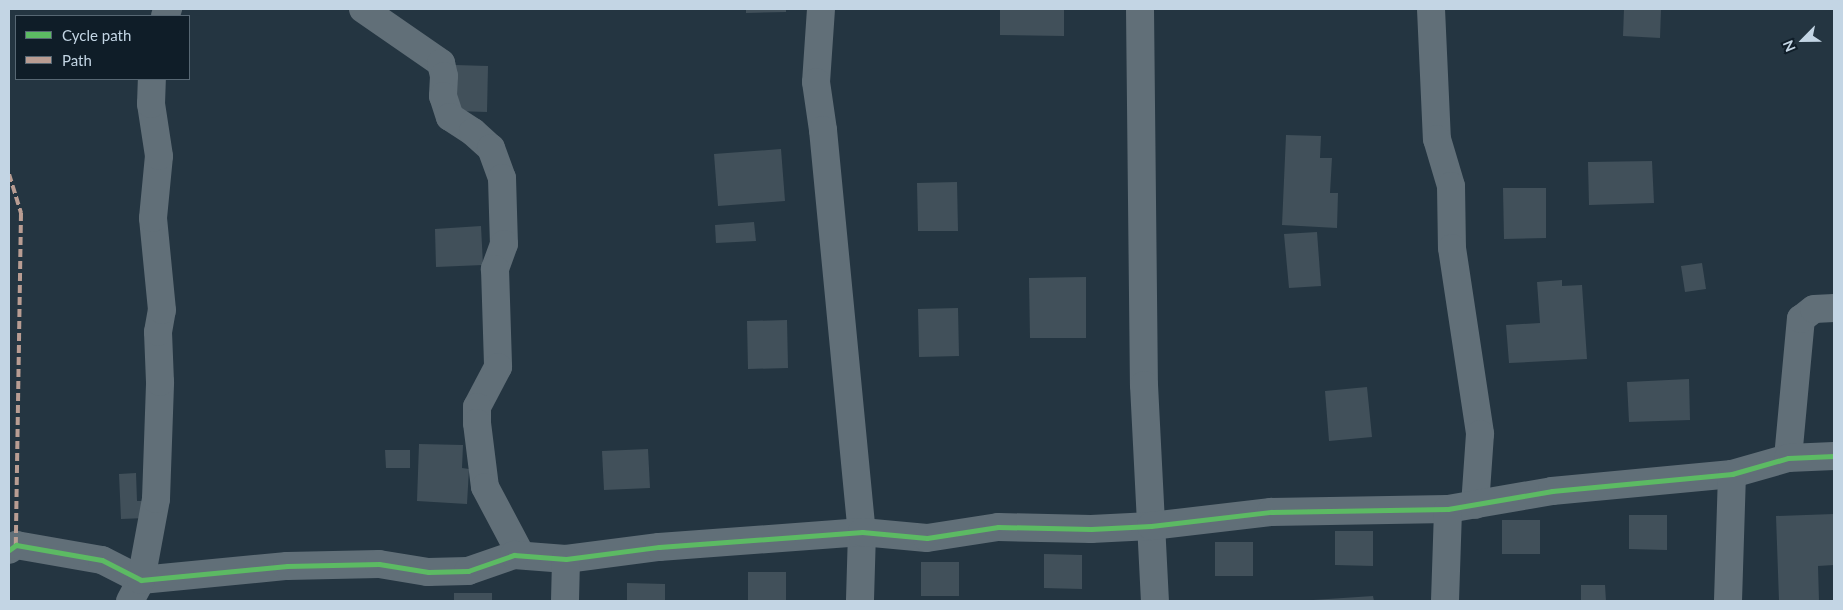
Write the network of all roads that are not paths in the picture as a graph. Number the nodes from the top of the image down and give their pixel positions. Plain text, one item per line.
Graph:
1 (363, 9) edge
2 (821, 9) edge
3 (1140, 9) edge
4 (1431, 9) edge
5 (152, 80) edge
6 (1834, 308) edge
7 (1834, 456) edge
8 (1788, 458) junction
9 (1732, 474) junction
10 (1475, 505) junction
11 (1448, 509) junction
12 (1151, 526) junction
13 (862, 532) junction
14 (9, 550) edge
15 (521, 555) junction
16 (566, 559) junction
17 (136, 591) edge
18 (565, 601) edge
19 (860, 601) edge
20 (1155, 601) edge
21 (1445, 601) edge
22 (1728, 601) edge

1 - 15 street
2 - 13 street
3 - 12 street
4 - 10 street
5 - 17 street
6 - 8 street
7 - 8 street
8 - 9 street
9 - 10 street
9 - 22 street
10 - 11 street
11 - 12 street
11 - 21 street
12 - 13 street
12 - 20 street
13 - 16 street
13 - 19 street
14 - 17 street
15 - 16 street
15 - 17 street
16 - 18 street

